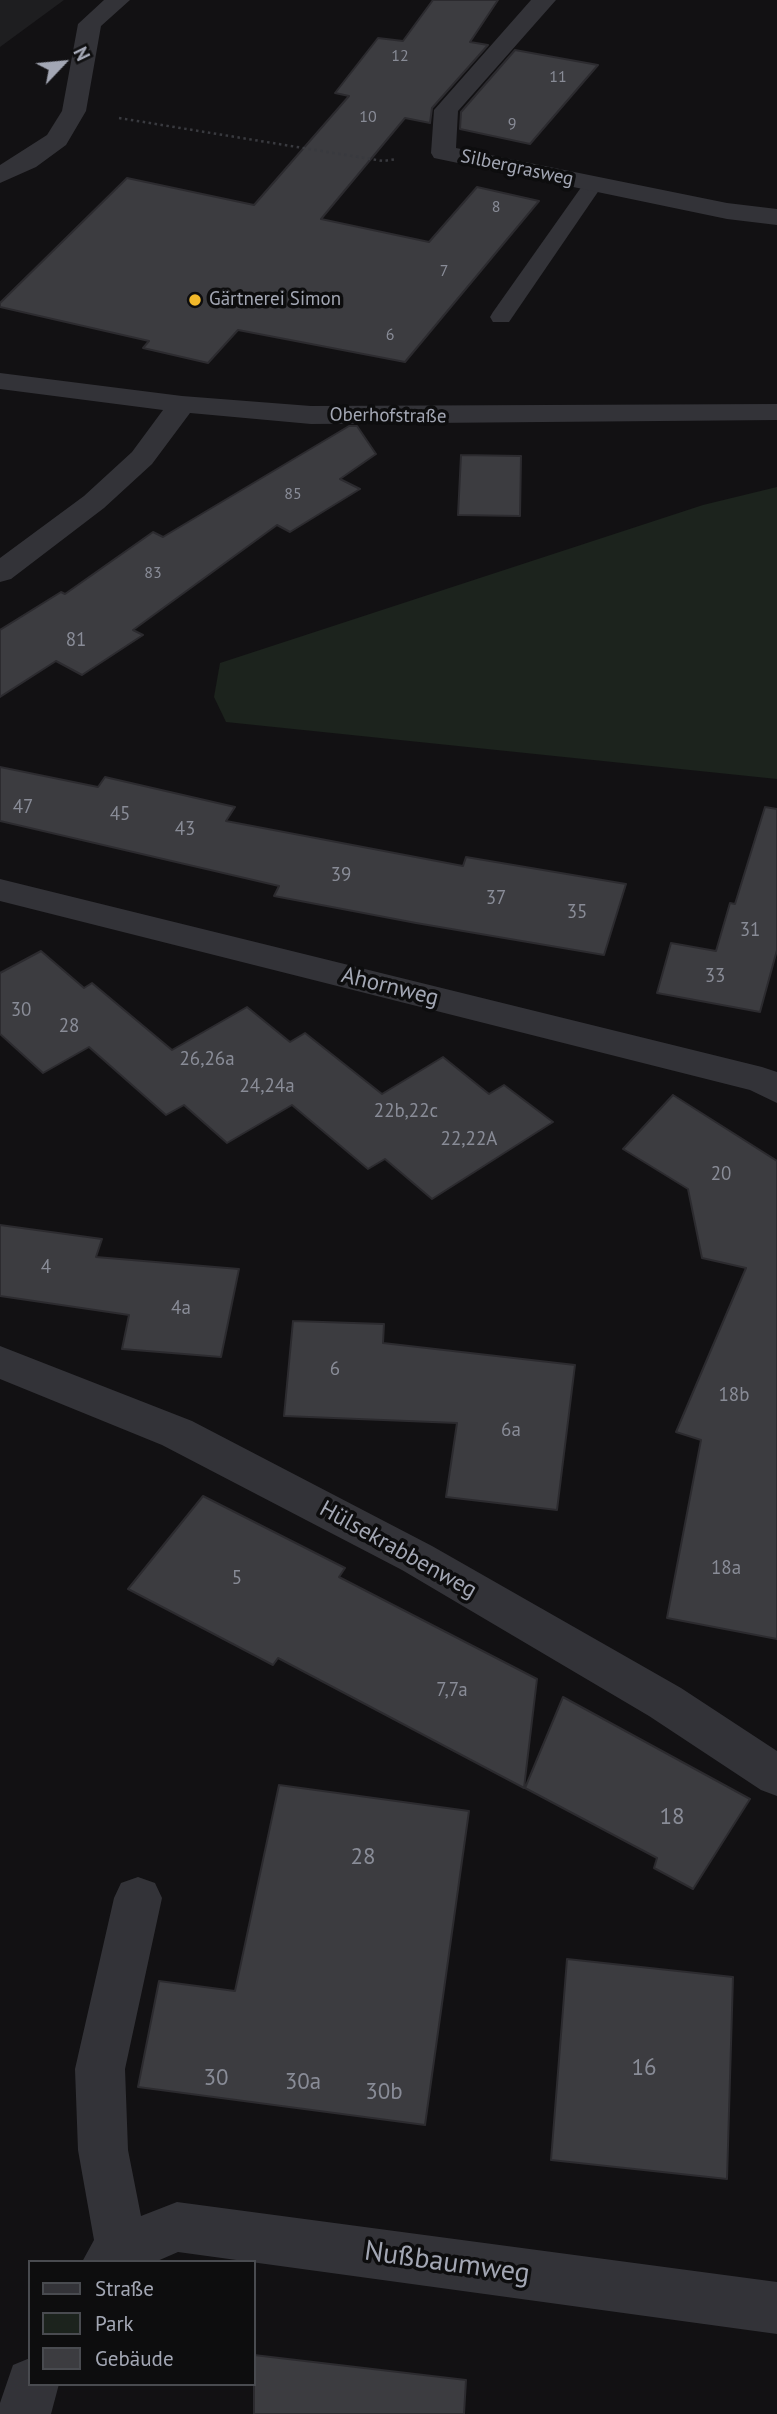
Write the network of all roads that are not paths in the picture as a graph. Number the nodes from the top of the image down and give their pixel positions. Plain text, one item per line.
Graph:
1 (118, 0) edge
2 (544, 0) edge
3 (0, 175) edge
4 (594, 183) junction
5 (777, 217) edge
6 (501, 317) dead end
7 (0, 382) edge
8 (182, 404) junction
9 (777, 412) edge
10 (0, 573) edge
11 (0, 890) edge
12 (777, 1090) edge
13 (0, 1362) edge
14 (777, 1776) edge
15 (138, 1898) dead end
16 (115, 2256) edge
17 (777, 2308) edge
18 (31, 2386) edge
19 (24, 2414) edge

1 - 3 street
2 - 4 street, Silbergrasweg
4 - 5 street, Silbergrasweg
4 - 6 lane
7 - 8 street, Oberhofstraße
8 - 9 street, Oberhofstraße
8 - 10 street
11 - 12 street, Ahornweg
13 - 14 street, Hülsekrabbenweg
15 - 16 street, Nußbaumweg
16 - 17 street, Nußbaumweg
18 - 19 street

